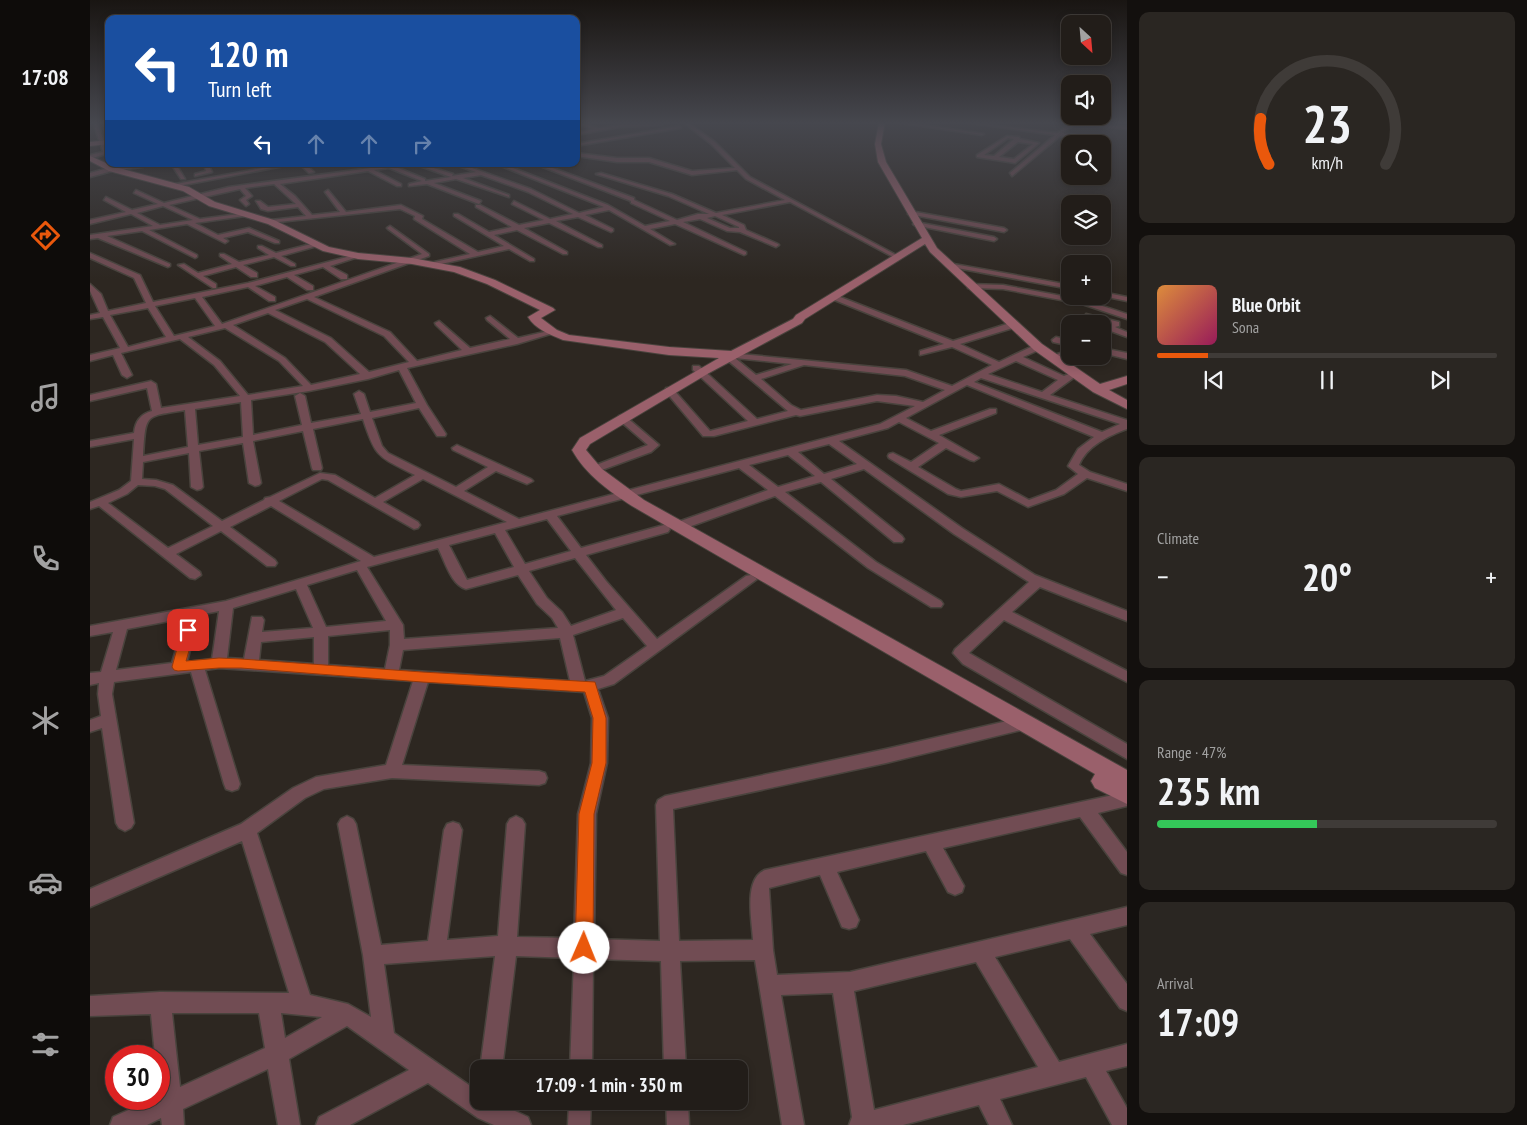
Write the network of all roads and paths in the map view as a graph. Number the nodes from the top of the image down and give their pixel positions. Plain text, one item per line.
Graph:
1 (133, 174) edge
2 (181, 174) edge
3 (198, 174) edge
4 (226, 174) edge
5 (244, 174) edge
6 (311, 174) edge
7 (331, 174) edge
8 (381, 174) edge
9 (408, 174) edge
10 (448, 174) edge
11 (464, 174) edge
12 (488, 174) edge
13 (528, 174) edge
14 (566, 174) edge
15 (597, 174) edge
16 (601, 174) edge
17 (744, 174) edge
18 (889, 174) edge
19 (453, 176) junction
20 (532, 176) junction
21 (313, 177) junction
22 (183, 178) junction
23 (578, 179) junction
24 (250, 181) dead end
25 (425, 181) junction
26 (507, 182) junction
27 (276, 183) junction
28 (168, 184) junction
29 (552, 184) junction
30 (399, 185) dead end
31 (411, 185) dead end
32 (242, 188) junction
33 (484, 188) junction
34 (136, 192) dead end
35 (328, 192) dead end
36 (507, 196) dead end
37 (198, 197) junction
38 (106, 199) dead end
39 (788, 201) junction
40 (258, 202) dead end
41 (514, 203) dead end
42 (166, 204) junction
43 (300, 205) junction
44 (610, 208) junction
45 (246, 209) junction
46 (133, 212) junction
47 (344, 213) junction
48 (690, 213) dead end
49 (714, 213) junction
50 (910, 213) junction
51 (578, 214) junction
52 (456, 215) dead end
53 (90, 216) edge
54 (698, 216) junction
55 (224, 217) junction
56 (310, 217) junction
57 (98, 220) junction
58 (548, 220) junction
59 (200, 221) junction
60 (232, 221) dead end
61 (90, 222) edge
62 (271, 222) junction
63 (673, 222) junction
64 (189, 223) junction
65 (916, 224) junction
66 (241, 226) dead end
67 (160, 227) junction
68 (518, 227) junction
69 (390, 228) dead end
70 (643, 228) junction
71 (144, 230) junction
72 (249, 230) junction
73 (611, 230) dead end
74 (1004, 230) dead end
75 (744, 231) junction
76 (122, 233) junction
77 (487, 234) junction
78 (100, 236) junction
79 (90, 237) edge
80 (218, 237) junction
81 (994, 239) dead end
82 (713, 240) junction
83 (763, 240) junction
84 (925, 240) junction
85 (277, 242) dead end
86 (229, 243) dead end
87 (672, 244) dead end
88 (315, 245) junction
89 (260, 246) dead end
90 (600, 246) dead end
91 (776, 246) dead end
92 (510, 247) junction
93 (730, 247) junction
94 (183, 250) junction
95 (564, 253) dead end
96 (744, 253) dead end
97 (476, 254) junction
98 (276, 255) junction
99 (195, 256) dead end
100 (222, 256) dead end
101 (358, 256) junction
102 (91, 257) edge
103 (897, 257) junction
104 (152, 258) junction
105 (532, 260) dead end
106 (412, 261) junction
107 (293, 264) dead end
108 (432, 264) junction
109 (168, 265) dead end
110 (182, 265) dead end
111 (237, 265) junction
112 (324, 265) junction
113 (197, 275) junction
114 (254, 275) dead end
115 (288, 275) junction
116 (344, 276) dead end
117 (960, 276) junction
118 (249, 285) junction
119 (90, 286) edge
120 (213, 286) dead end
121 (1061, 287) edge
122 (310, 288) dead end
123 (197, 295) junction
124 (308, 296) junction
125 (1111, 296) edge
126 (835, 297) junction
127 (272, 299) dead end
128 (1127, 299) edge
129 (150, 304) junction
130 (268, 310) junction
131 (105, 314) junction
132 (90, 317) edge
133 (1127, 317) edge
134 (490, 318) dead end
135 (439, 323) dead end
136 (223, 326) junction
137 (1013, 326) junction
138 (1111, 330) edge
139 (553, 332) junction
140 (1127, 335) edge
141 (183, 338) junction
142 (172, 340) junction
143 (1056, 340) dead end
144 (517, 341) junction
145 (1061, 341) edge
146 (953, 344) junction
147 (1038, 347) junction
148 (121, 352) junction
149 (469, 352) junction
150 (1111, 352) edge
151 (923, 353) dead end
152 (1061, 354) edge
153 (728, 356) junction
154 (1127, 356) edge
155 (1015, 357) junction
156 (1052, 357) junction
157 (90, 358) edge
158 (809, 362) junction
159 (416, 365) junction
160 (999, 365) junction
161 (403, 368) junction
162 (699, 370) junction
163 (126, 375) dead end
164 (980, 375) junction
165 (368, 376) junction
166 (1070, 377) junction
167 (754, 378) junction
168 (1127, 380) edge
169 (968, 382) junction
170 (309, 388) junction
171 (1098, 389) junction
172 (670, 390) junction
173 (953, 390) junction
174 (359, 394) dead end
175 (300, 396) dead end
176 (1042, 396) junction
177 (90, 398) edge
178 (246, 399) junction
179 (422, 405) junction
180 (1127, 405) edge
181 (925, 406) junction
182 (190, 407) junction
183 (993, 411) dead end
184 (157, 412) junction
185 (795, 412) junction
186 (366, 417) junction
187 (622, 418) junction
188 (900, 418) junction
189 (755, 422) junction
190 (1127, 424) edge
191 (307, 428) junction
192 (441, 434) dead end
193 (139, 435) junction
194 (930, 435) junction
195 (1102, 436) junction
196 (248, 439) junction
197 (831, 440) junction
198 (946, 443) junction
199 (90, 444) edge
200 (457, 448) dead end
201 (193, 449) junction
202 (790, 451) junction
203 (893, 456) dead end
204 (974, 458) dead end
205 (137, 460) junction
206 (741, 464) junction
207 (866, 465) junction
208 (496, 466) junction
209 (911, 467) junction
210 (317, 468) dead end
211 (595, 469) junction
212 (1086, 474) junction
213 (423, 475) junction
214 (822, 478) junction
215 (528, 481) dead end
216 (136, 482) junction
217 (255, 484) dead end
218 (197, 487) dead end
219 (1127, 488) edge
220 (777, 491) junction
221 (456, 492) junction
222 (618, 496) junction
223 (269, 500) junction
224 (375, 502) junction
225 (95, 504) edge
226 (550, 515) junction
227 (520, 524) junction
228 (414, 525) dead end
229 (220, 526) junction
230 (671, 528) junction
231 (499, 530) junction
232 (898, 539) dead end
233 (442, 544) junction
234 (167, 554) junction
235 (578, 554) junction
236 (271, 563) dead end
237 (366, 563) junction
238 (522, 571) junction
239 (195, 575) dead end
240 (751, 579) junction
241 (1037, 582) junction
242 (300, 583) junction
243 (936, 604) dead end
244 (227, 605) junction
245 (193, 612) junction
246 (624, 612) junction
247 (1002, 613) junction
248 (1127, 616) edge
249 (257, 620) dead end
250 (396, 625) junction
251 (121, 626) junction
252 (321, 631) junction
253 (90, 632) edge
254 (566, 632) junction
255 (255, 638) junction
256 (397, 645) junction
257 (656, 647) junction
258 (219, 663) junction
259 (251, 664) junction
260 (196, 665) junction
261 (178, 667) junction
262 (321, 669) junction
263 (391, 675) junction
264 (107, 677) junction
265 (422, 677) junction
266 (1127, 677) edge
267 (90, 679) edge
268 (585, 686) junction
269 (109, 720) junction
270 (1025, 723) junction
271 (90, 726) edge
272 (1008, 728) junction
273 (1127, 752) edge
274 (392, 771) junction
275 (539, 778) dead end
276 (1127, 781) edge
277 (232, 784) dead end
278 (1127, 794) edge
279 (1127, 799) edge
280 (1084, 808) junction
281 (125, 823) dead end
282 (347, 824) dead end
283 (516, 824) dead end
284 (247, 830) junction
285 (453, 830) dead end
286 (930, 842) junction
287 (825, 866) junction
288 (1127, 867) edge
289 (955, 886) dead end
290 (90, 898) edge
291 (1127, 916) edge
292 (849, 920) dead end
293 (1075, 929) junction
294 (507, 946) junction
295 (584, 948) junction
296 (436, 950) junction
297 (763, 950) junction
298 (670, 951) junction
299 (981, 952) junction
300 (372, 955) junction
301 (842, 983) junction
302 (768, 985) junction
303 (1127, 1001) edge
304 (160, 1002) junction
305 (268, 1003) junction
306 (302, 1003) junction
307 (90, 1006) edge
308 (348, 1014) junction
309 (384, 1039) junction
310 (164, 1045) edge
311 (277, 1054) junction
312 (1127, 1055) edge
313 (492, 1060) edge
314 (581, 1060) edge
315 (676, 1060) edge
316 (1091, 1066) junction
317 (430, 1071) junction
318 (1055, 1075) junction
319 (985, 1093) junction
320 (470, 1095) edge
321 (170, 1101) joint
322 (151, 1110) edge
323 (494, 1110) edge
324 (580, 1110) edge
325 (677, 1110) edge
326 (873, 1123) edge
327 (120, 1125) edge
328 (173, 1125) edge
329 (289, 1125) edge
330 (327, 1125) edge
331 (520, 1125) edge
332 (579, 1125) edge
333 (678, 1125) edge
334 (793, 1125) edge
335 (1002, 1125) edge
336 (1124, 1125) edge

1 - 28 street
2 - 22 street
3 - 22 street
4 - 28 street
5 - 24 street
6 - 21 street
7 - 21 street
8 - 30 street
9 - 25 street
10 - 19 street
11 - 19 street
12 - 26 street
13 - 20 street
14 - 23 street
15 - 23 street
16 - 49 street
17 - 39 street
18 - 50 street
19 - 25 street
19 - 33 street
20 - 26 street
20 - 29 street
21 - 27 street
22 - 28 street
23 - 29 street
23 - 63 street
25 - 31 street
25 - 68 street
26 - 33 street
26 - 51 street
27 - 32 street
27 - 43 street
28 - 37 street
29 - 44 street
32 - 37 street
32 - 45 street
33 - 36 street
34 - 42 street
35 - 47 street
37 - 42 street
37 - 45 street
38 - 46 street
39 - 49 street
39 - 103 street
40 - 43 street
41 - 58 street
42 - 46 street
42 - 59 street
43 - 56 street
44 - 51 street
44 - 70 street
45 - 55 street
45 - 62 street
46 - 57 street
46 - 67 street
47 - 56 street
47 - 97 street
48 - 54 street
49 - 54 street
49 - 75 street
50 - 65 street
50 - 74 street
51 - 58 street
51 - 73 street
52 - 77 street
53 - 57 street
54 - 63 street
54 - 75 street
55 - 59 street
55 - 60 street
56 - 62 street
57 - 61 street
57 - 76 street
58 - 68 street
58 - 90 street
59 - 64 street
62 - 88 street
63 - 70 street
63 - 82 street
64 - 67 street
64 - 80 street
65 - 81 street
65 - 84 street
66 - 72 street
67 - 71 street
68 - 77 street
68 - 95 street
69 - 106 street
70 - 87 street
71 - 76 street
71 - 94 street
72 - 80 street
72 - 85 street
75 - 82 street
75 - 83 street
76 - 78 street
77 - 92 street
78 - 79 street
78 - 104 street
80 - 86 street
82 - 93 street
83 - 91 street
83 - 93 street
84 - 103 street
84 - 117 street
88 - 98 street
88 - 101 street
89 - 98 street
92 - 97 street
92 - 105 street
93 - 96 street
94 - 99 street
94 - 104 street
97 - 108 street
98 - 107 street
98 - 111 street
100 - 111 street
101 - 106 street
101 - 112 street
102 - 129 street
103 - 126 street
104 - 109 street
106 - 108 street
106 - 124 street
108 - 139 street
110 - 113 street
111 - 113 street
111 - 114 street
112 - 115 street
112 - 116 street
113 - 120 street
115 - 118 street
115 - 122 street
117 - 121 street
117 - 133 street
117 - 137 street
118 - 123 street
118 - 127 street
119 - 131 street
123 - 129 street
123 - 136 street
124 - 130 street
124 - 159 street
125 - 128 street
126 - 146 street
126 - 153 street
129 - 131 street
129 - 142 street
130 - 136 street
130 - 165 street
131 - 132 street
131 - 148 street
134 - 144 street
135 - 149 street
136 - 141 street
136 - 170 street
137 - 146 street
137 - 147 street
138 - 140 street
139 - 144 street
139 - 153 street
141 - 142 street
141 - 178 street
142 - 148 street
143 - 145 street
144 - 149 street
146 - 151 street
146 - 160 street
147 - 155 street
147 - 156 street
148 - 157 street
148 - 163 street
149 - 159 street
150 - 154 street
152 - 156 street
153 - 158 street
153 - 162 street
153 - 167 street
155 - 160 street
155 - 166 street
156 - 166 street
158 - 167 street
158 - 173 street
159 - 161 street
160 - 164 street
161 - 165 street
161 - 179 street
162 - 172 street
162 - 189 street
162 - 222 street
164 - 169 street
164 - 176 street
165 - 170 street
166 - 171 street
166 - 176 street
167 - 185 street
168 - 171 street
169 - 173 street
169 - 195 street
170 - 178 street
171 - 180 street
172 - 187 street
172 - 189 street
173 - 181 street
174 - 186 street
175 - 191 street
176 - 190 street
177 - 184 street
178 - 182 street
178 - 196 street
179 - 186 street
179 - 192 street
181 - 185 street
181 - 188 street
182 - 184 street
182 - 201 street
183 - 194 street
184 - 193 street
185 - 189 street
186 - 191 street
186 - 213 street
187 - 211 street
187 - 211 street
188 - 194 street
188 - 197 street
190 - 195 street
191 - 196 street
191 - 210 street
193 - 199 street
193 - 205 street
194 - 198 street
195 - 212 street
196 - 201 street
196 - 217 street
197 - 202 street
197 - 207 street
198 - 204 street
198 - 209 street
200 - 208 street
201 - 205 street
201 - 218 street
202 - 206 street
202 - 214 street
203 - 209 street
205 - 216 street
206 - 220 street
206 - 222 street
207 - 214 street
207 - 241 street
208 - 215 street
208 - 221 street
209 - 212 street
211 - 222 street
212 - 219 street
213 - 221 street
213 - 224 street
214 - 220 street
214 - 232 street
216 - 225 street
216 - 229 street
220 - 230 street
220 - 243 street
221 - 227 street
222 - 226 street
222 - 230 street
223 - 224 street
223 - 229 street
223 - 237 street
224 - 228 street
225 - 234 street
226 - 227 street
226 - 235 street
227 - 231 street
229 - 234 street
229 - 236 street
230 - 235 street
230 - 240 street
230 - 270 street
231 - 233 street
231 - 238 street
233 - 237 street
233 - 238 street
234 - 239 street
235 - 238 street
235 - 246 street
237 - 242 street
237 - 250 street
238 - 254 street
240 - 257 street
240 - 272 street
241 - 247 street
241 - 248 street
242 - 244 street
242 - 252 street
244 - 245 street
244 - 258 street
245 - 251 street
245 - 261 street
246 - 254 street
246 - 257 street
247 - 266 street
247 - 273 street
249 - 255 street
250 - 252 street
250 - 256 street
251 - 253 street
251 - 264 street
252 - 255 street
252 - 262 street
254 - 256 street
254 - 268 street
255 - 259 street
256 - 263 street
257 - 268 street
258 - 259 street
258 - 260 street
259 - 262 street
260 - 261 street
260 - 277 street
261 - 264 street
262 - 263 street
263 - 265 street
264 - 267 street
264 - 269 street
265 - 268 street
265 - 274 street
268 - 295 street
269 - 271 street
269 - 281 street
270 - 272 street
270 - 276 street
272 - 278 street
272 - 298 street
274 - 275 street
274 - 284 street
279 - 280 street
280 - 286 street
280 - 288 street
282 - 300 street
283 - 294 street
284 - 290 street
284 - 306 street
285 - 296 street
286 - 287 street
286 - 289 street
287 - 292 street
287 - 297 street
291 - 293 street
293 - 299 street
293 - 303 street
294 - 295 street
294 - 296 street
294 - 313 street
295 - 298 street
295 - 314 street
296 - 300 street
297 - 298 street
297 - 302 street
298 - 315 street
299 - 301 street
299 - 318 street
300 - 309 street
301 - 302 street
301 - 326 street
302 - 334 street
304 - 305 street
304 - 307 street
304 - 310 street
305 - 306 street
305 - 311 street
306 - 308 street
308 - 309 street
308 - 311 street
309 - 317 street
311 - 321 street
311 - 329 street
312 - 316 street
316 - 318 street
316 - 336 street
317 - 320 street
317 - 330 street
318 - 319 street
319 - 326 street
319 - 335 street
321 - 328 street
322 - 327 street
323 - 331 street
324 - 332 street
325 - 333 street

